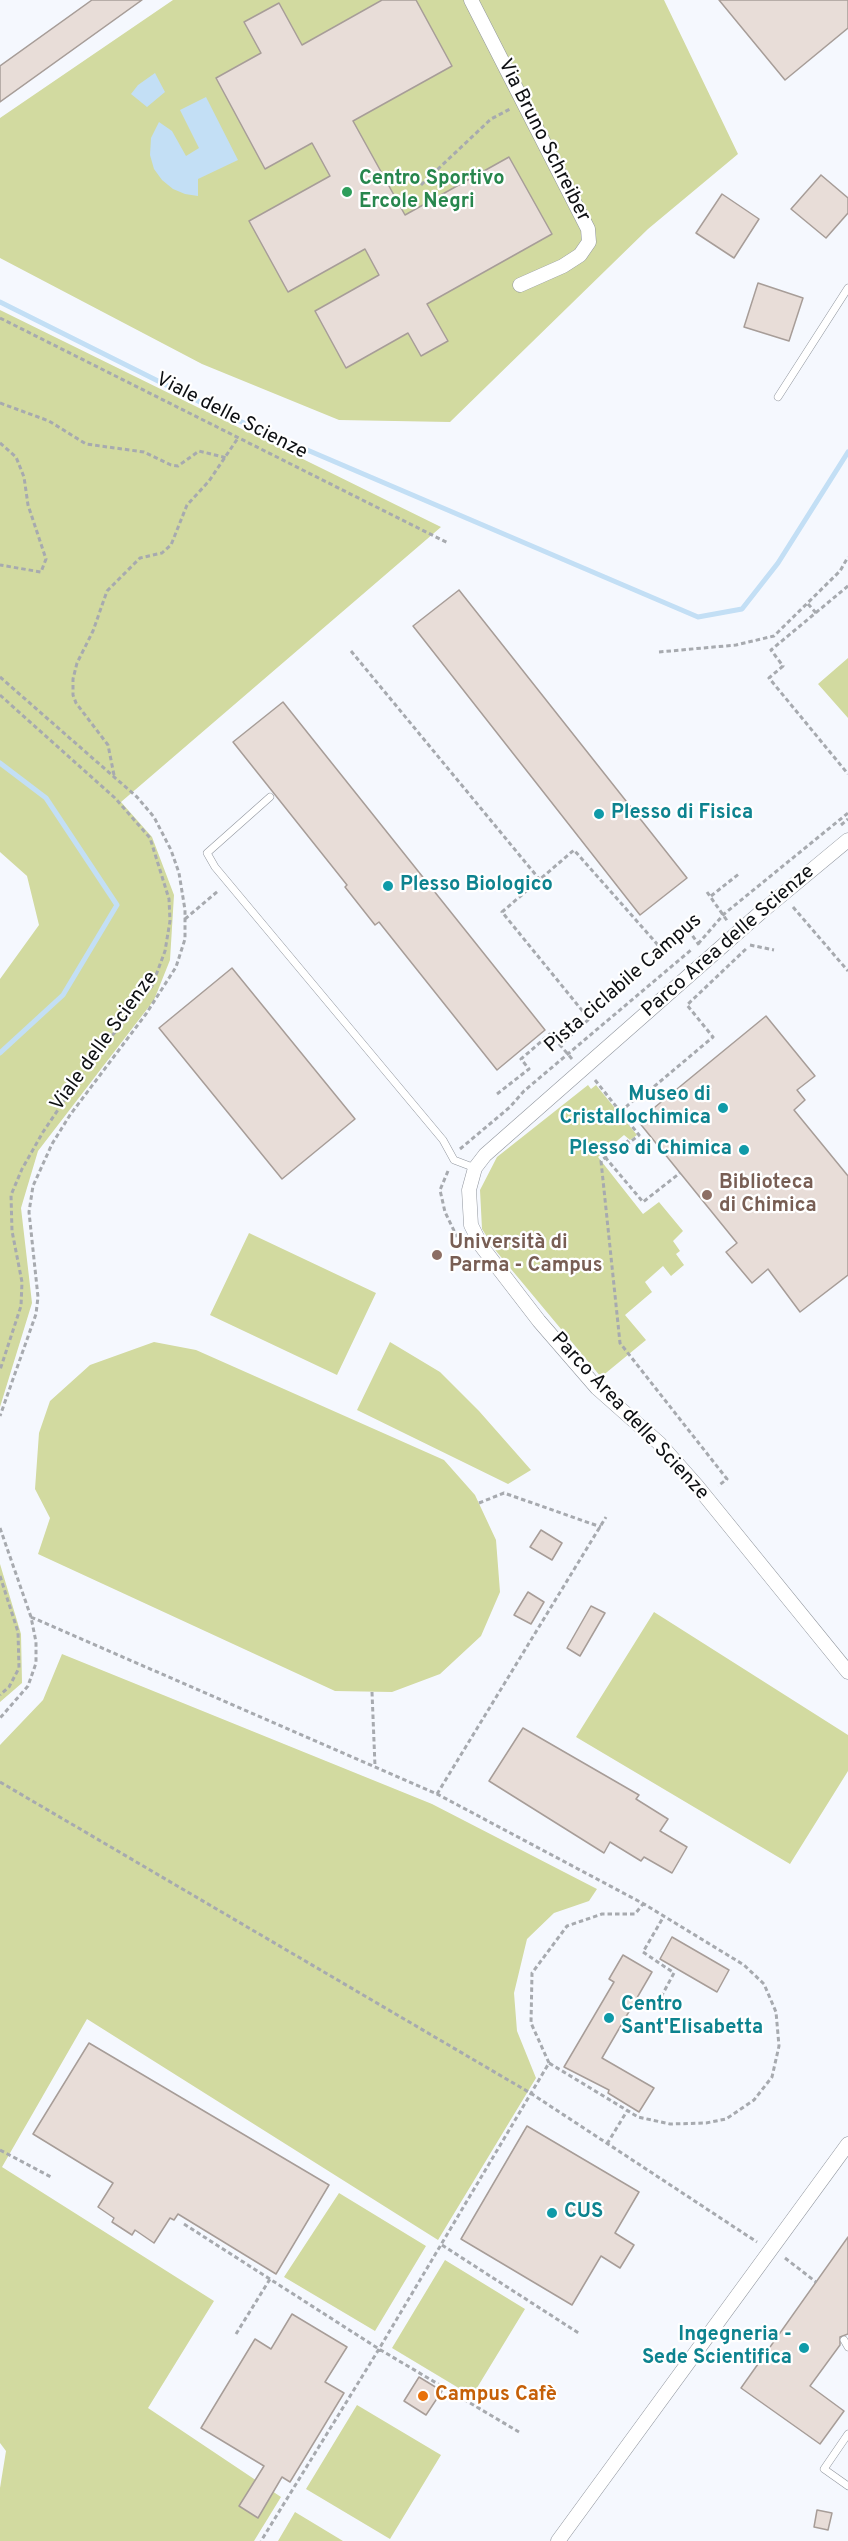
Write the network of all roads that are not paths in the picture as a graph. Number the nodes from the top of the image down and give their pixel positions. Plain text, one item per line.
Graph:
1 (471, 0) edge
2 (520, 285) dead end
3 (848, 288) edge
4 (778, 397) dead end
5 (270, 797) dead end
6 (848, 840) edge
7 (475, 1168) junction
8 (848, 1672) edge
9 (848, 2144) edge
10 (843, 2340) dead end
11 (848, 2347) edge
12 (848, 2434) edge
13 (848, 2486) edge
14 (558, 2541) edge

1 - 2 street, Via Bruno Schreiber
3 - 4 lane
5 - 7 lane
6 - 7 street, Parco Area delle Scienze
7 - 8 street, Parco Area delle Scienze
9 - 14 street
10 - 11 lane
12 - 13 lane

